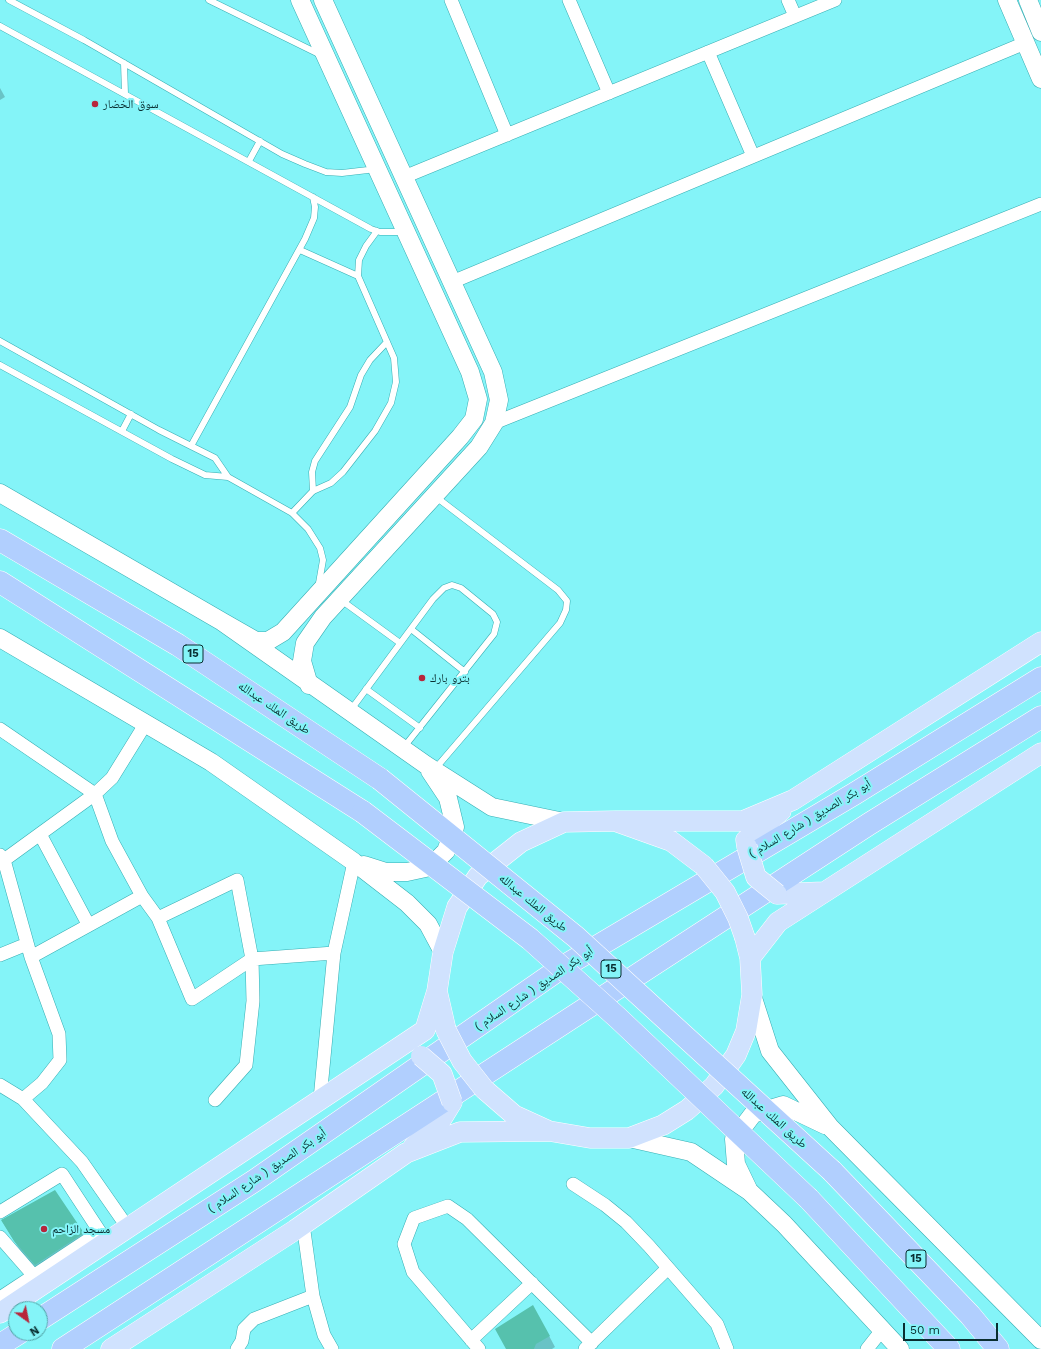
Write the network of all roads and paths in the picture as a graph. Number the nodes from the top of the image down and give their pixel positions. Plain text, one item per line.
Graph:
1 (9, 0) edge
2 (209, 0) edge
3 (300, 0) edge
4 (323, 0) edge
5 (451, 0) edge
6 (569, 0) edge
7 (788, 0) edge
8 (835, 0) edge
9 (1007, 0) edge
10 (1028, 0) edge
11 (795, 16) junction
12 (0, 26) edge
13 (1041, 32) edge
14 (1025, 43) junction
15 (708, 52) junction
16 (326, 58) junction
17 (124, 63) junction
18 (1041, 79) edge
19 (609, 93) junction
20 (125, 94) junction
21 (507, 135) junction
22 (260, 141) junction
23 (753, 156) junction
24 (249, 161) junction
25 (375, 165) junction
26 (404, 177) junction
27 (312, 196) junction
28 (1041, 204) edge
29 (377, 231) junction
30 (406, 232) junction
31 (300, 250) junction
32 (358, 276) junction
33 (452, 282) junction
34 (0, 341) edge
35 (387, 342) junction
36 (0, 365) edge
37 (131, 414) junction
38 (494, 423) junction
39 (122, 431) junction
40 (191, 446) junction
41 (228, 477) junction
42 (313, 492) junction
43 (0, 493) edge
44 (434, 496) junction
45 (292, 513) junction
46 (0, 540) edge
47 (0, 582) edge
48 (317, 595) junction
49 (340, 599) junction
50 (221, 621) junction
51 (411, 628) junction
52 (0, 638) edge
53 (1041, 642) edge
54 (400, 643) junction
55 (465, 672) junction
56 (1041, 678) edge
57 (309, 685) junction
58 (366, 689) junction
59 (349, 712) junction
60 (1041, 717) edge
61 (146, 724) junction
62 (420, 728) junction
63 (0, 729) edge
64 (402, 749) junction
65 (1041, 753) edge
66 (430, 770) junction
67 (95, 794) junction
68 (793, 800) junction
69 (615, 821) junction
70 (564, 822) junction
71 (40, 834) junction
72 (1, 859) edge
73 (354, 862) junction
74 (824, 892) junction
75 (142, 896) junction
76 (158, 918) junction
77 (88, 924) junction
78 (27, 944) junction
79 (443, 952) junction
80 (334, 953) junction
81 (0, 955) edge
82 (31, 957) junction
83 (750, 958) junction
84 (252, 959) junction
85 (437, 991) junction
86 (752, 995) junction
87 (387, 1056) junction
88 (0, 1085) edge
89 (22, 1099) junction
90 (320, 1099) junction
91 (215, 1100) dead end
92 (830, 1127) junction
93 (549, 1131) junction
94 (629, 1138) junction
95 (406, 1153) junction
96 (573, 1184) dead end
97 (749, 1191) junction
98 (0, 1212) edge
99 (303, 1224) junction
100 (128, 1228) junction
101 (0, 1237) edge
102 (668, 1268) junction
103 (34, 1276) junction
104 (532, 1284) junction
105 (313, 1296) junction
106 (0, 1298) edge
107 (0, 1314) edge
108 (48, 1314) edge
109 (1034, 1327) edge
110 (882, 1330) junction
111 (1041, 1340) edge
112 (475, 1344) edge
113 (588, 1346) edge
114 (118, 1347) edge
115 (62, 1349) edge
116 (237, 1349) edge
117 (332, 1349) edge
118 (727, 1349) edge
119 (867, 1349) edge
120 (900, 1349) edge
121 (949, 1349) edge
122 (998, 1349) edge

1 - 17 lane
2 - 16 lane
3 - 16 main road
4 - 26 main road
5 - 21 street
6 - 19 street
7 - 11 street
8 - 11 street
9 - 14 main road
10 - 13 main road
11 - 15 street
12 - 20 lane
14 - 18 main road
14 - 23 street
15 - 19 street
15 - 23 street
16 - 25 main road
17 - 20 lane
17 - 22 lane
19 - 21 street
20 - 24 lane
21 - 26 street
22 - 24 lane
22 - 25 lane
23 - 33 street
24 - 27 lane
25 - 30 main road
26 - 33 main road
27 - 29 lane
27 - 31 lane
28 - 38 street
29 - 30 lane
29 - 32 lane
30 - 48 main road
31 - 32 lane
31 - 40 lane
32 - 35 lane
33 - 38 main road
34 - 37 lane
35 - 42 lane
35 - 42 lane
36 - 39 lane
37 - 39 lane
37 - 40 lane
38 - 44 main road
39 - 41 lane
40 - 41 lane
41 - 45 lane
42 - 45 lane
43 - 50 main road
44 - 49 main road
44 - 66 lane
45 - 48 lane
46 - 122 highway, طريق الملك عبدالله / 15, bridge
47 - 121 highway, bridge
48 - 50 main road
49 - 54 lane
49 - 57 main road
50 - 57 main road
51 - 54 lane
51 - 55 lane
51 - 55 lane
52 - 61 main road
53 - 68 main road
54 - 58 lane
55 - 62 lane
56 - 108 highway, ( شارع السلام ) أبو بكر الصديق
57 - 59 main road
58 - 59 lane
58 - 62 lane
59 - 64 main road
60 - 115 highway
61 - 67 street
61 - 73 main road
62 - 64 lane
63 - 67 street
64 - 66 main road
65 - 74 main road
66 - 70 main road
66 - 73 main road
67 - 71 street
67 - 75 street
68 - 69 main road
68 - 74 main road, bridge
69 - 70 main road
69 - 83 main road, bridge
70 - 79 main road
71 - 72 street
71 - 77 street
72 - 78 street
73 - 79 main road
73 - 80 street
74 - 83 main road
75 - 76 street
75 - 77 street
76 - 84 street
76 - 84 street
77 - 82 street
78 - 81 street
78 - 82 street
79 - 85 main road
80 - 84 street
80 - 90 street
82 - 89 street
83 - 86 main road
84 - 91 street
85 - 87 main road
85 - 93 main road, bridge
86 - 92 main road
86 - 94 main road
87 - 90 main road
87 - 95 main road, bridge
88 - 89 street
89 - 100 street
90 - 100 main road
92 - 97 main road
92 - 109 main road
93 - 94 main road
93 - 95 main road
94 - 97 main road
95 - 99 main road
96 - 102 street
97 - 110 main road
98 - 103 street
99 - 105 street
99 - 114 main road
100 - 107 main road
101 - 103 street
102 - 113 street
102 - 118 street
103 - 106 street
104 - 112 street
104 - 112 street
104 - 113 street
105 - 116 street
105 - 117 street
109 - 111 main road
110 - 119 street
110 - 120 main road

